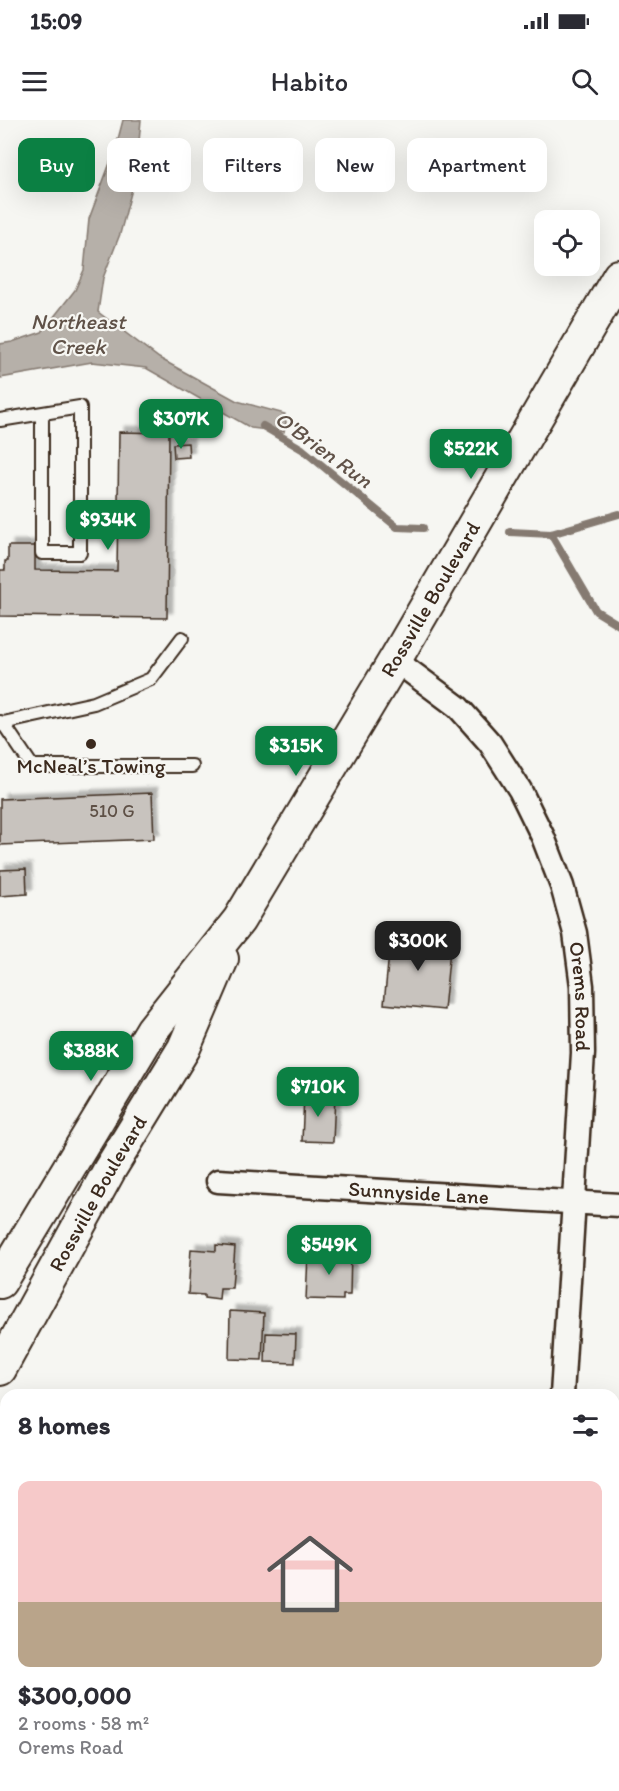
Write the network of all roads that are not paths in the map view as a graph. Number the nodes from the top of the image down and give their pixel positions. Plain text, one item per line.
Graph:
1 (619, 276) edge
2 (42, 414) junction
3 (0, 420) edge
4 (182, 638) dead end
5 (395, 660) junction
6 (2, 723) edge
7 (192, 766) dead end
8 (239, 920) junction
9 (218, 1181) dead end
10 (573, 1202) junction
11 (619, 1205) edge
12 (0, 1282) edge
13 (0, 1369) edge
14 (562, 1389) edge

1 - 5 main road, Rossville Boulevard
2 - 2 lane
2 - 3 lane
4 - 6 lane
5 - 8 main road, Rossville Boulevard
5 - 10 street, Orems Road
6 - 7 lane
8 - 12 main road, Rossville Boulevard
8 - 13 main road, Rossville Boulevard
9 - 10 street, Sunnyside Lane
10 - 11 street, Sunnyside Lane
10 - 14 street, Orems Road

